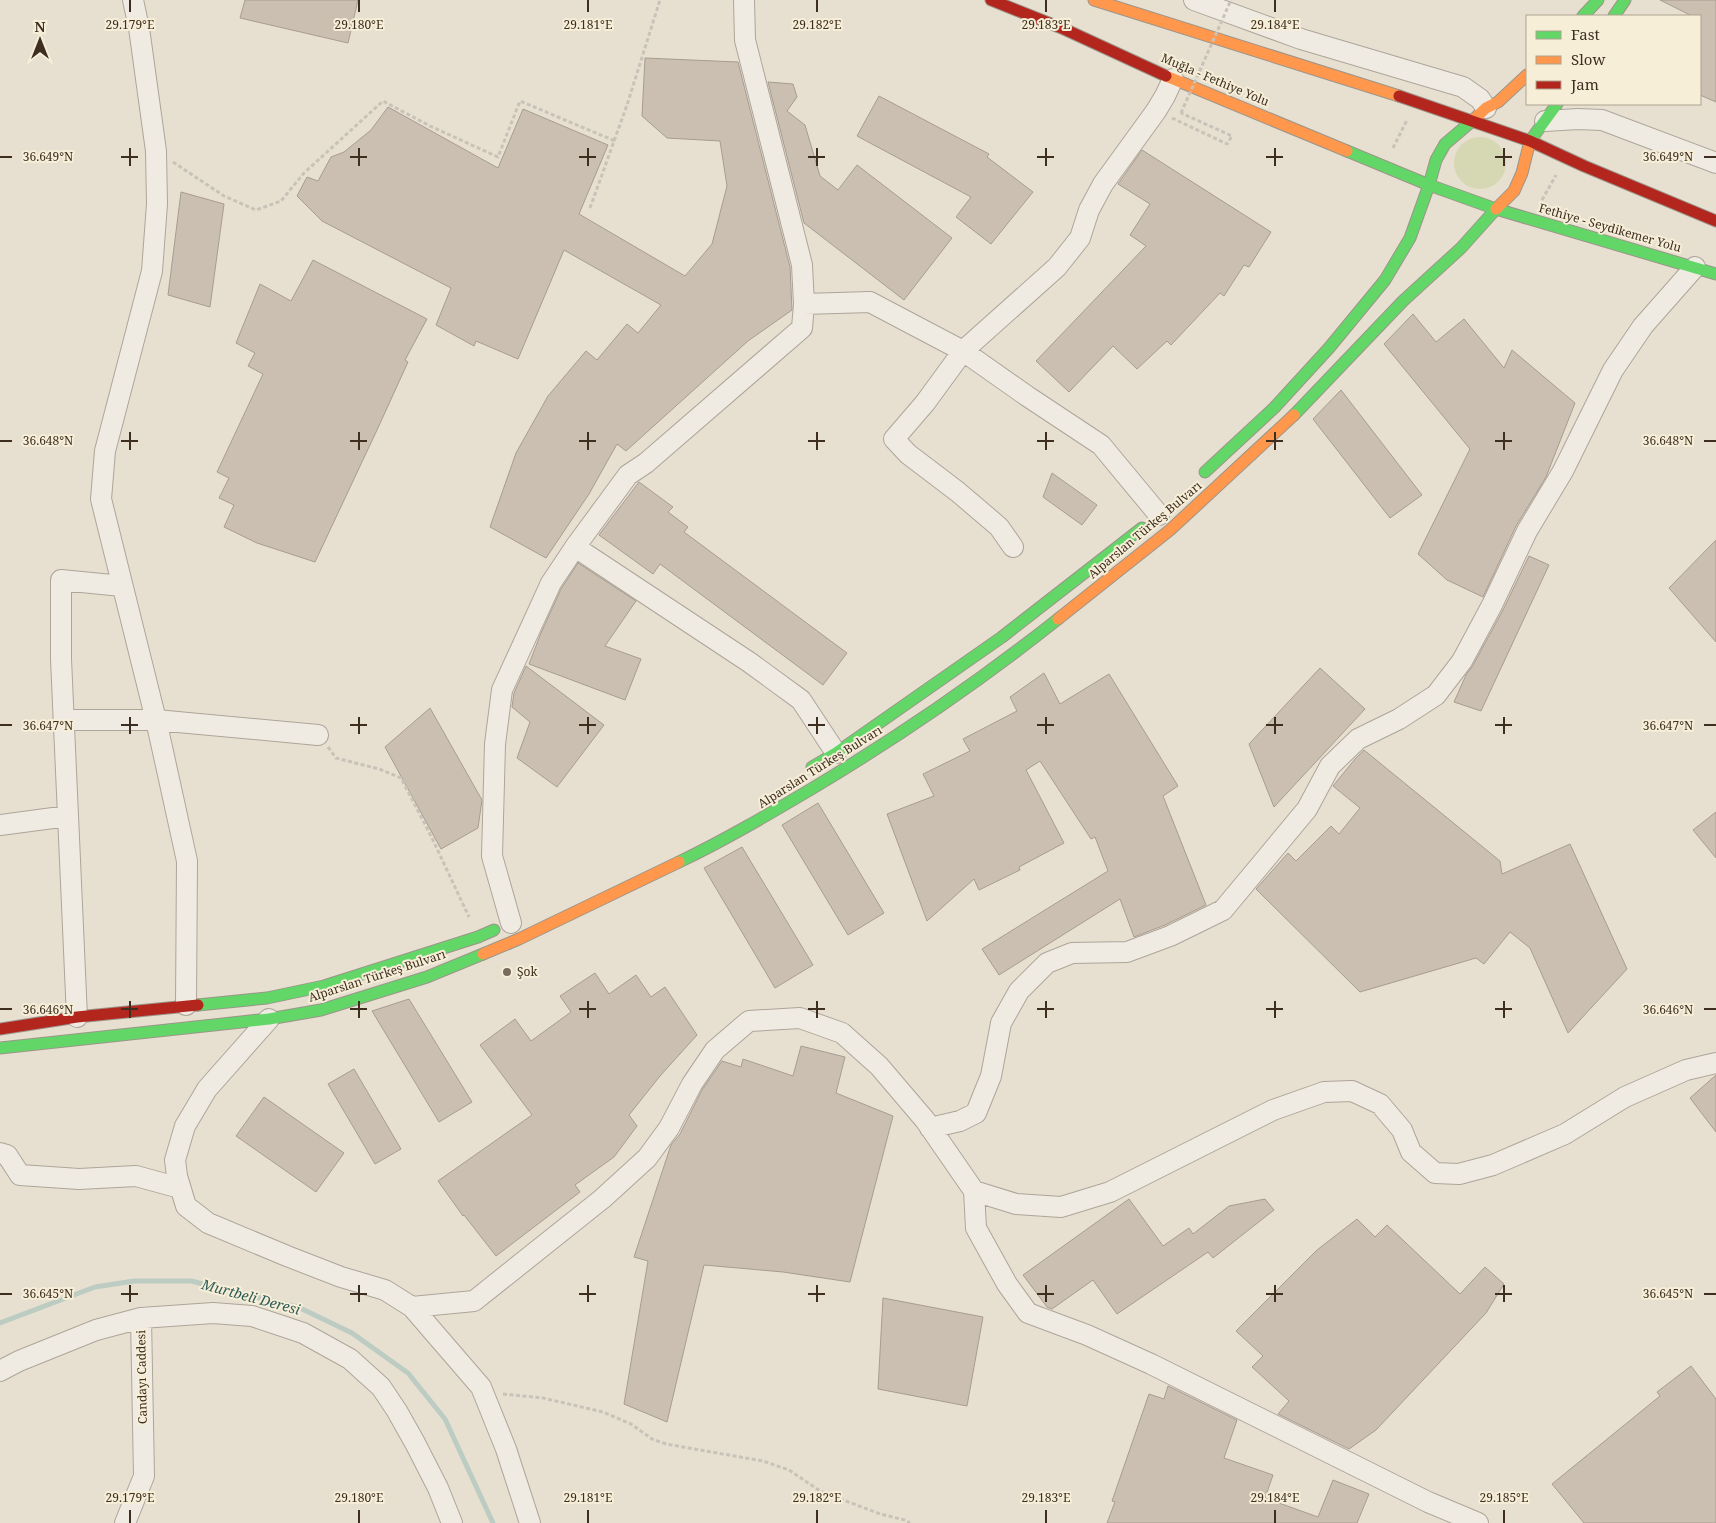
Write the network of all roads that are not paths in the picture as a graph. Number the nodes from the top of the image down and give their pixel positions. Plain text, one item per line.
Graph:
1 (133, 0) edge
2 (744, 0) edge
3 (991, 0) edge
4 (1094, 0) edge
5 (1194, 0) edge
6 (1598, 0) edge
7 (1625, 0) edge
8 (1584, 15) edge
9 (1615, 15) edge
10 (1526, 76) edge
11 (1173, 79) junction
12 (1555, 105) edge
13 (1583, 105) edge
14 (1479, 115) junction
15 (1602, 120) junction
16 (1545, 121) junction
17 (1530, 141) junction
18 (1716, 163) edge
19 (1429, 185) junction
20 (1496, 209) junction
21 (1716, 220) edge
22 (1695, 267) junction
23 (1716, 274) edge
24 (804, 304) junction
25 (963, 351) junction
26 (1195, 481) dead end
27 (1163, 511) joint
28 (1013, 546) dead end
29 (575, 547) junction
30 (122, 586) junction
31 (64, 720) junction
32 (156, 720) junction
33 (318, 735) road end
34 (836, 752) junction
35 (803, 773) dead end
36 (68, 816) junction
37 (0, 825) edge
38 (516, 920) joint
39 (186, 1005) junction
40 (77, 1017) junction
41 (269, 1019) junction
42 (0, 1029) edge
43 (0, 1048) edge
44 (1716, 1063) edge
45 (930, 1128) junction
46 (0, 1153) edge
47 (180, 1188) junction
48 (974, 1191) junction
49 (412, 1307) junction
50 (141, 1318) junction
51 (0, 1372) edge
52 (126, 1523) edge
53 (452, 1523) edge
54 (530, 1523) edge
55 (1478, 1523) edge

1 - 30 street
2 - 24 street
3 - 11 main road, Muğla - Fethiye Yolu
4 - 14 main road
5 - 14 street
6 - 8 main road
7 - 9 main road
10 - 14 main road
11 - 19 main road, Muğla - Fethiye Yolu
11 - 25 street
12 - 16 main road
13 - 15 street
14 - 17 main road
14 - 19 main road
15 - 16 street
15 - 18 street
16 - 17 main road
17 - 20 main road
17 - 21 main road
19 - 20 main road
19 - 26 main road, Alparslan Türkeş Bulvarı
20 - 22 main road, Fethiye - Seydikemer Yolu
20 - 41 main road, Alparslan Türkeş Bulvarı
22 - 23 main road, Fethiye - Seydikemer Yolu
22 - 45 street
24 - 25 street
24 - 29 street
25 - 27 street
25 - 28 street
27 - 34 main road, Alparslan Türkeş Bulvarı
29 - 34 street
29 - 38 street
30 - 31 street
30 - 32 street
31 - 32 street
31 - 36 street
32 - 33 street
32 - 39 street
34 - 35 main road, Alparslan Türkeş Bulvarı
36 - 37 street
36 - 40 street
38 - 39 main road, Alparslan Türkeş Bulvarı
39 - 40 main road, Alparslan Türkeş Bulvarı
40 - 42 main road, Alparslan Türkeş Bulvarı
41 - 43 main road, Alparslan Türkeş Bulvarı
41 - 47 street
44 - 48 street
45 - 48 street
45 - 49 street
46 - 47 street
47 - 49 street
48 - 55 street
49 - 54 street
50 - 51 street, Candayı Caddesi
50 - 52 street, Candayı Caddesi
50 - 53 street

